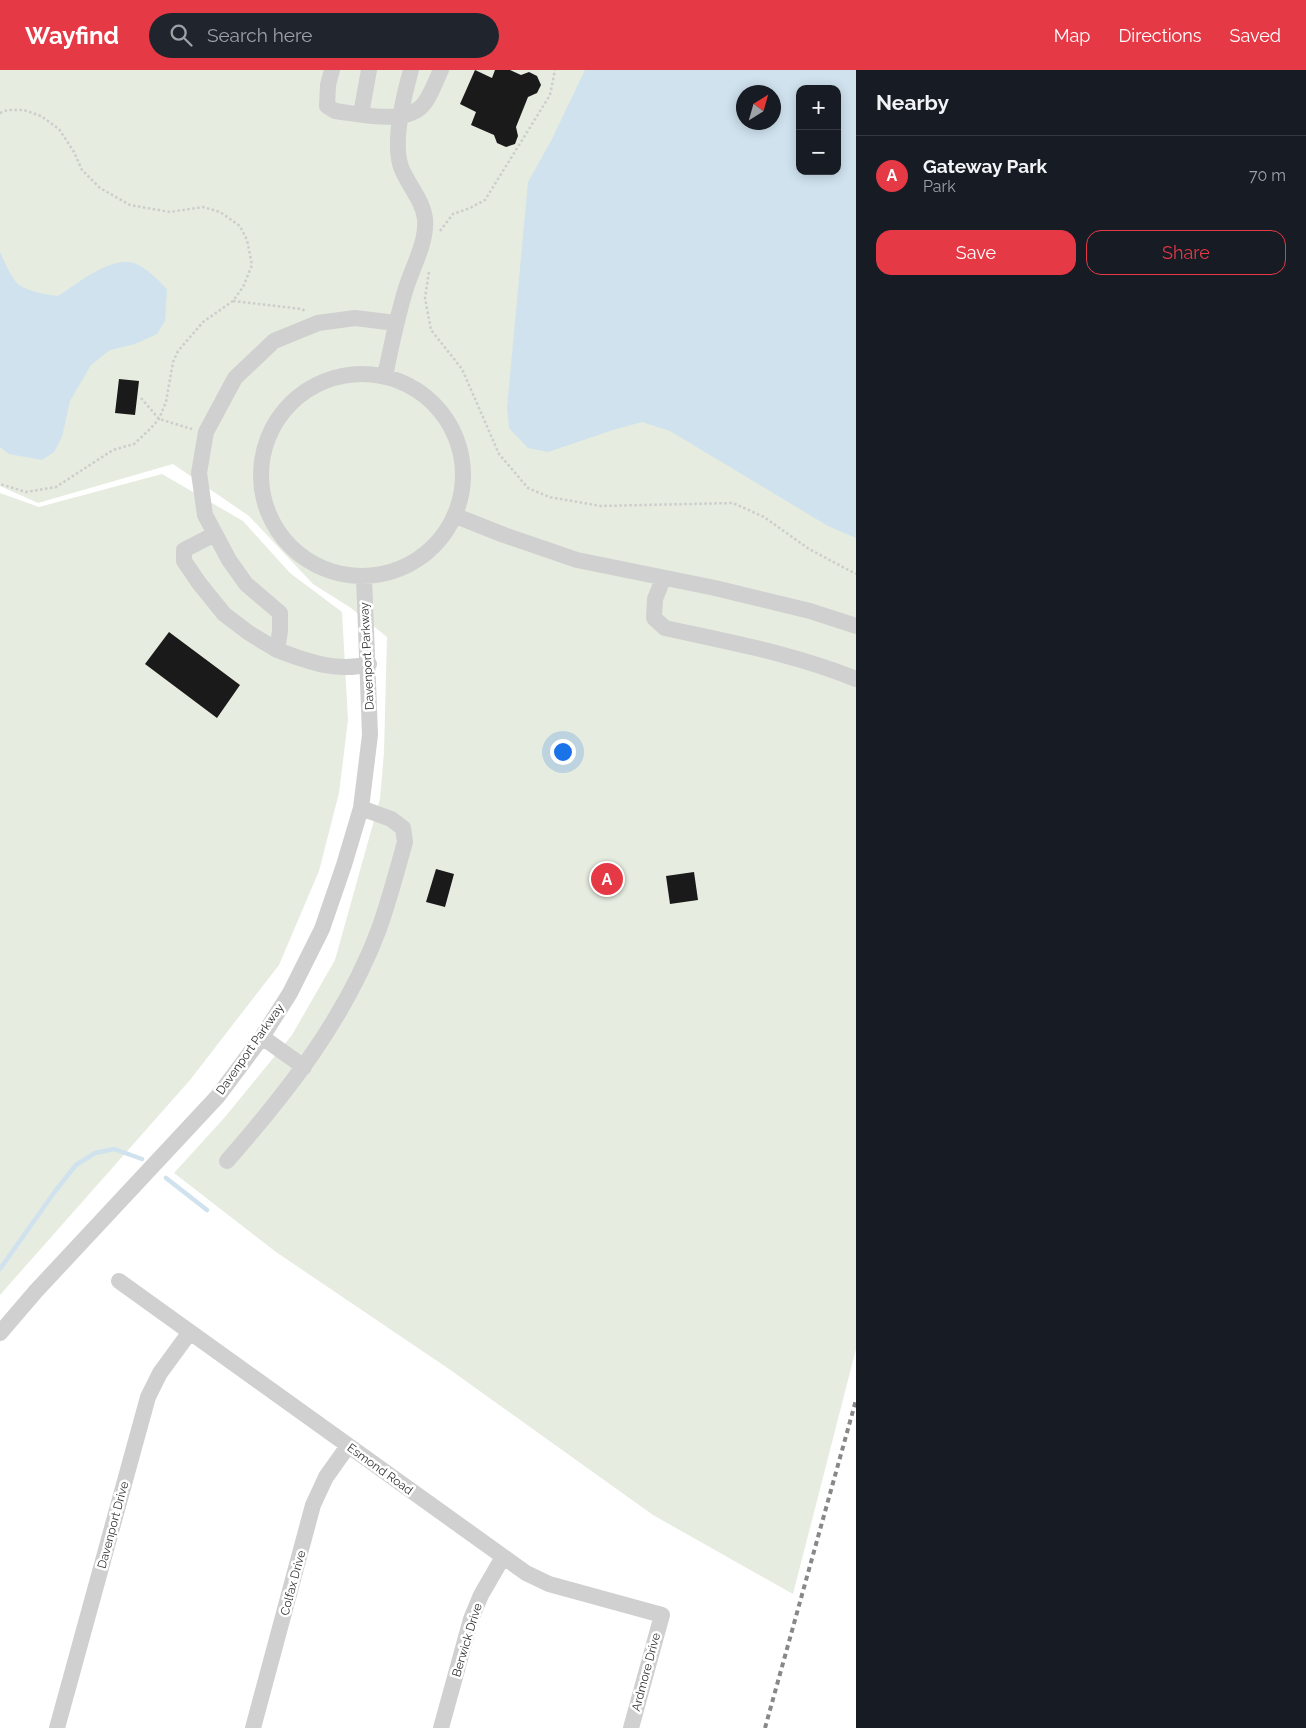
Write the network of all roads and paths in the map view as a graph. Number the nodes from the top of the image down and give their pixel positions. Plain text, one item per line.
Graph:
1 (332, 70) edge
2 (369, 70) edge
3 (411, 70) edge
4 (440, 70) edge
5 (555, 70) edge
6 (0, 112) edge
7 (361, 114) junction
8 (400, 117) junction
9 (437, 236) dead end
10 (430, 270) dead end
11 (233, 301) junction
12 (318, 323) junction
13 (396, 323) junction
14 (385, 376) junction
15 (141, 398) dead end
16 (159, 419) junction
17 (206, 432) junction
18 (0, 484) edge
19 (456, 516) junction
20 (216, 534) junction
21 (856, 574) edge
22 (364, 577) junction
23 (663, 579) junction
24 (856, 626) edge
25 (277, 650) junction
26 (369, 664) junction
27 (856, 679) edge
28 (361, 808) junction
29 (262, 1037) junction
30 (304, 1067) junction
31 (227, 1161) dead end
32 (119, 1281) dead end
33 (190, 1332) junction
34 (0, 1333) edge
35 (348, 1446) junction
36 (503, 1557) junction
37 (662, 1615) joint
38 (57, 1728) edge
39 (253, 1728) edge
40 (441, 1728) edge
41 (630, 1728) edge

1 - 7 street
2 - 7 street
3 - 8 street
4 - 8 street
5 - 9 path
6 - 11 path
7 - 8 street
8 - 13 street
10 - 21 path
11 - 12 path
11 - 16 path
12 - 13 street
12 - 17 street
13 - 14 street
14 - 19 street
14 - 22 street
15 - 16 path
16 - 17 path
16 - 18 path
17 - 20 street
19 - 22 street
19 - 23 street
20 - 25 street
20 - 25 street
22 - 26 street, Davenport Parkway
23 - 24 street
23 - 27 street
25 - 26 street
26 - 28 street, Davenport Parkway
28 - 29 street, Davenport Parkway
28 - 30 street
29 - 30 street
29 - 34 street, Davenport Parkway
30 - 31 street
32 - 33 street, Esmond Road
33 - 35 street, Esmond Road
33 - 38 street, Davenport Drive
35 - 36 street, Esmond Road
35 - 39 street, Colfax Drive
36 - 37 street, Esmond Road
36 - 40 street, Berwick Drive
37 - 41 street, Ardmore Drive

